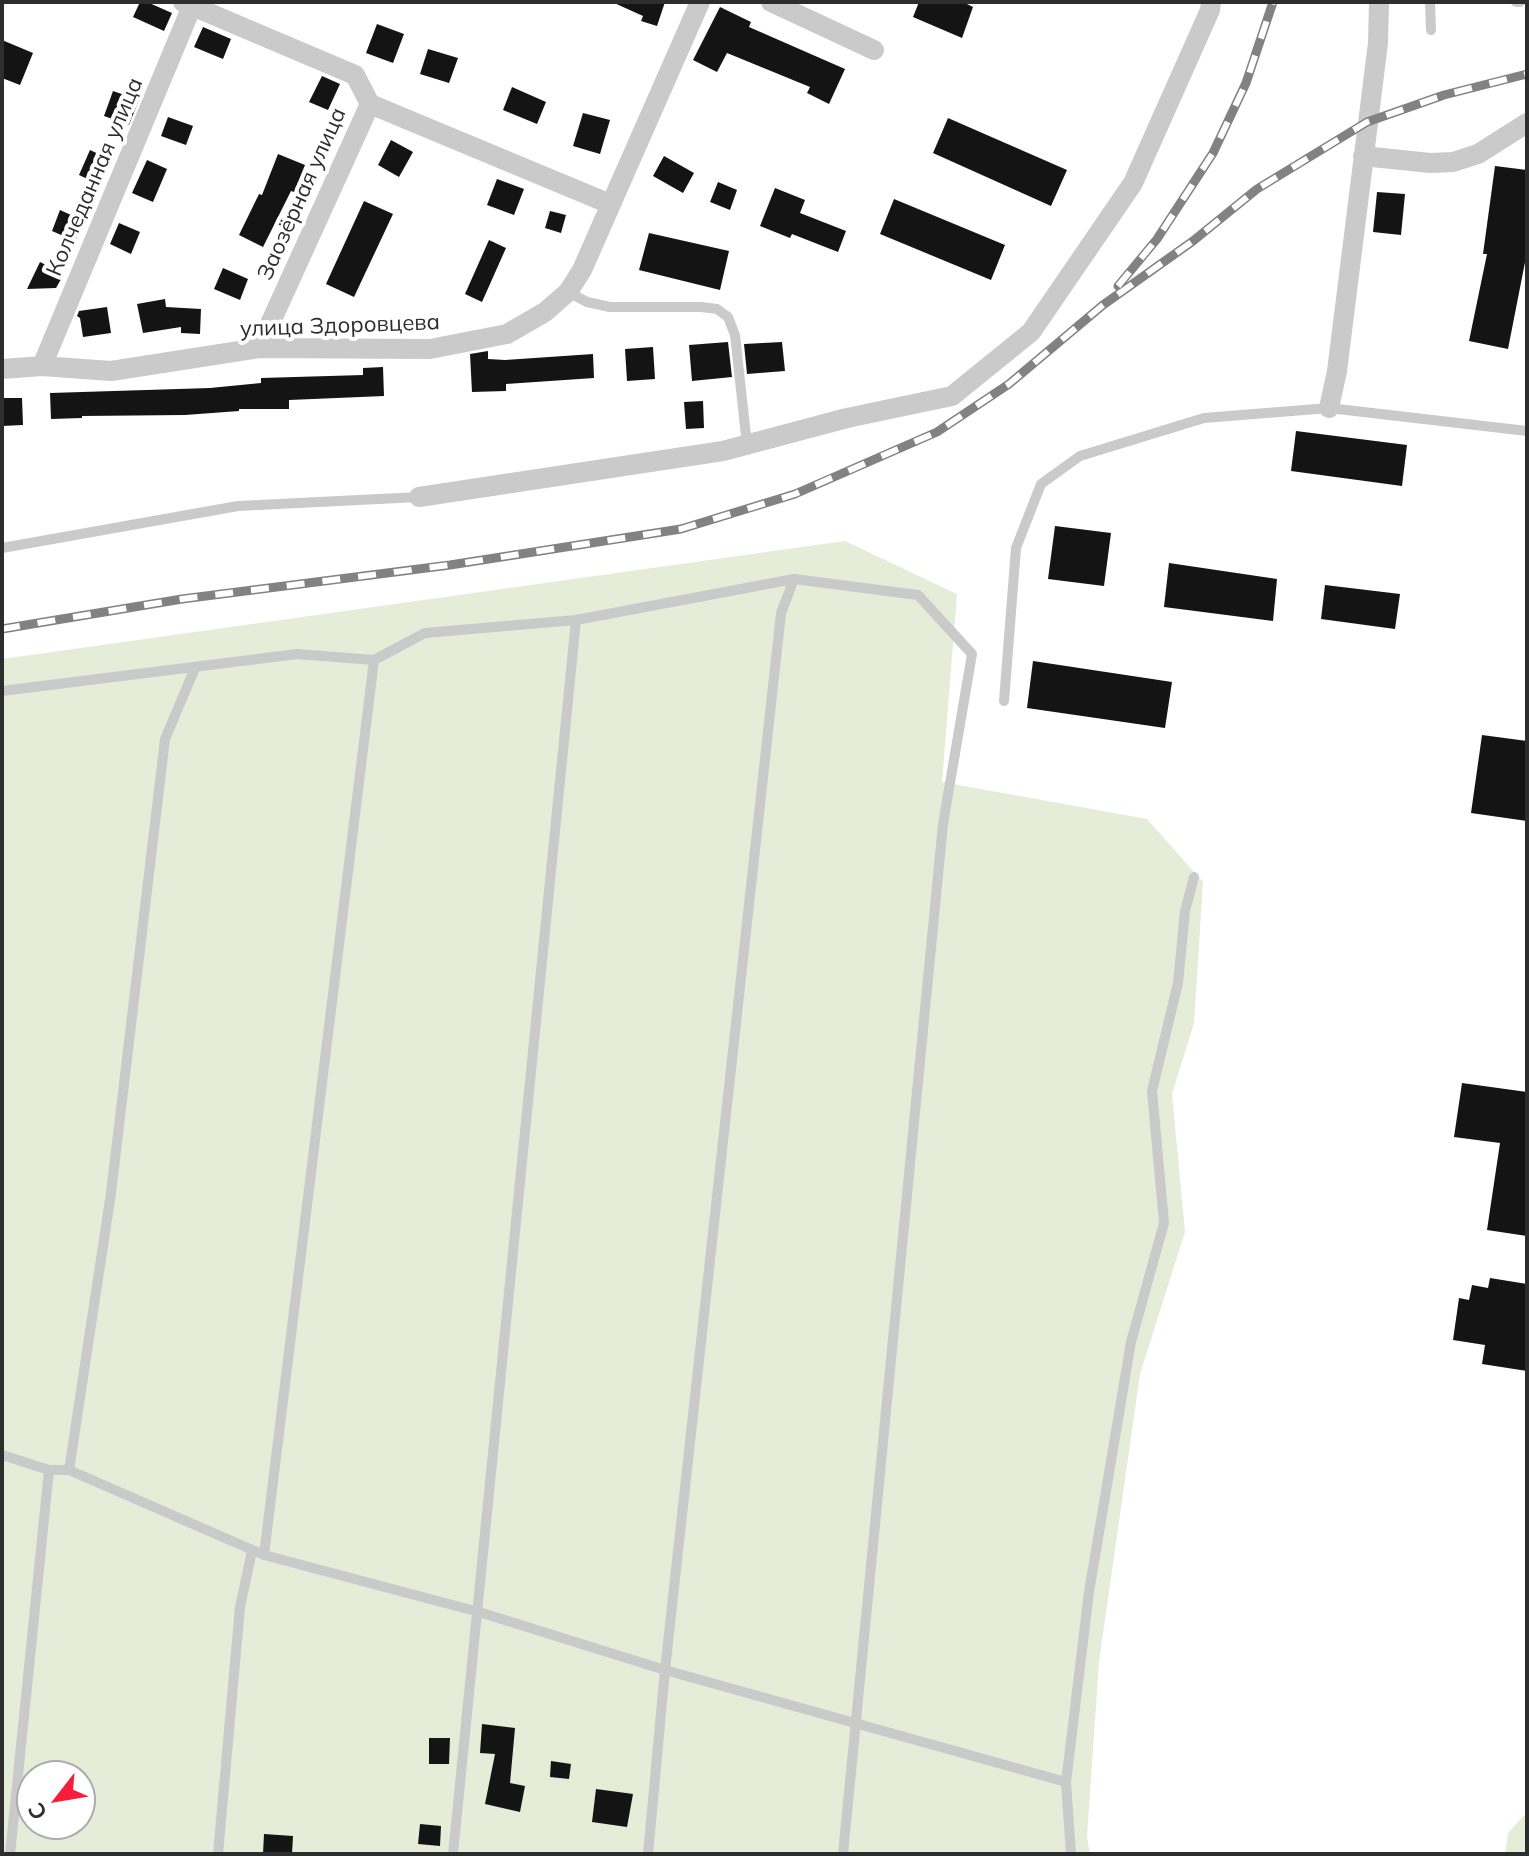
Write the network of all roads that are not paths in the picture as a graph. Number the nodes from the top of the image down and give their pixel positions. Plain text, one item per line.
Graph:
1 (700, 2) edge
2 (771, 2) edge
3 (1211, 2) edge
4 (1379, 2) edge
5 (1430, 2) edge
6 (188, 4) edge
7 (1431, 30) dead end
8 (874, 50) dead end
9 (370, 104) junction
10 (1527, 123) edge
11 (1363, 156) junction
12 (610, 204) junction
13 (568, 292) junction
14 (259, 348) junction
15 (42, 366) junction
16 (2, 369) edge
17 (1329, 408) junction
18 (1527, 431) edge
19 (747, 445) junction
20 (419, 497) joint
21 (2, 548) edge
22 (794, 579) junction
23 (576, 620) junction
24 (374, 660) junction
25 (195, 668) junction
26 (2, 691) edge
27 (1004, 701) dead end
28 (1194, 877) dead end
29 (2, 1455) edge
30 (49, 1470) junction
31 (69, 1470) junction
32 (258, 1553) junction
33 (479, 1612) junction
34 (665, 1670) junction
35 (856, 1723) junction
36 (1066, 1782) junction
37 (10, 1854) edge
38 (218, 1854) edge
39 (453, 1854) edge
40 (648, 1854) edge
41 (843, 1854) edge
42 (1071, 1854) edge

1 - 12 street, улица Здоровцева
2 - 8 street
3 - 19 street
4 - 11 street
5 - 7 lane
6 - 9 street
6 - 15 street, Колчеданная улица
9 - 12 street
9 - 14 street, Заозёрная улица
10 - 11 street
11 - 17 street
12 - 13 street, улица Здоровцева
13 - 14 street, улица Здоровцева
13 - 19 lane
14 - 15 street, улица Здоровцева
15 - 16 street, улица Здоровцева
17 - 18 lane
17 - 27 lane
19 - 20 street
20 - 21 lane
22 - 23 lane
22 - 34 lane
22 - 35 lane
23 - 24 lane
23 - 33 lane
24 - 25 lane
24 - 32 lane
25 - 26 lane
25 - 31 lane
28 - 36 lane
29 - 30 lane
30 - 31 lane
30 - 37 lane
31 - 32 lane
32 - 33 lane
32 - 38 lane
33 - 34 lane
33 - 39 lane
34 - 35 lane
34 - 40 lane
35 - 36 lane
35 - 41 lane
36 - 42 lane

